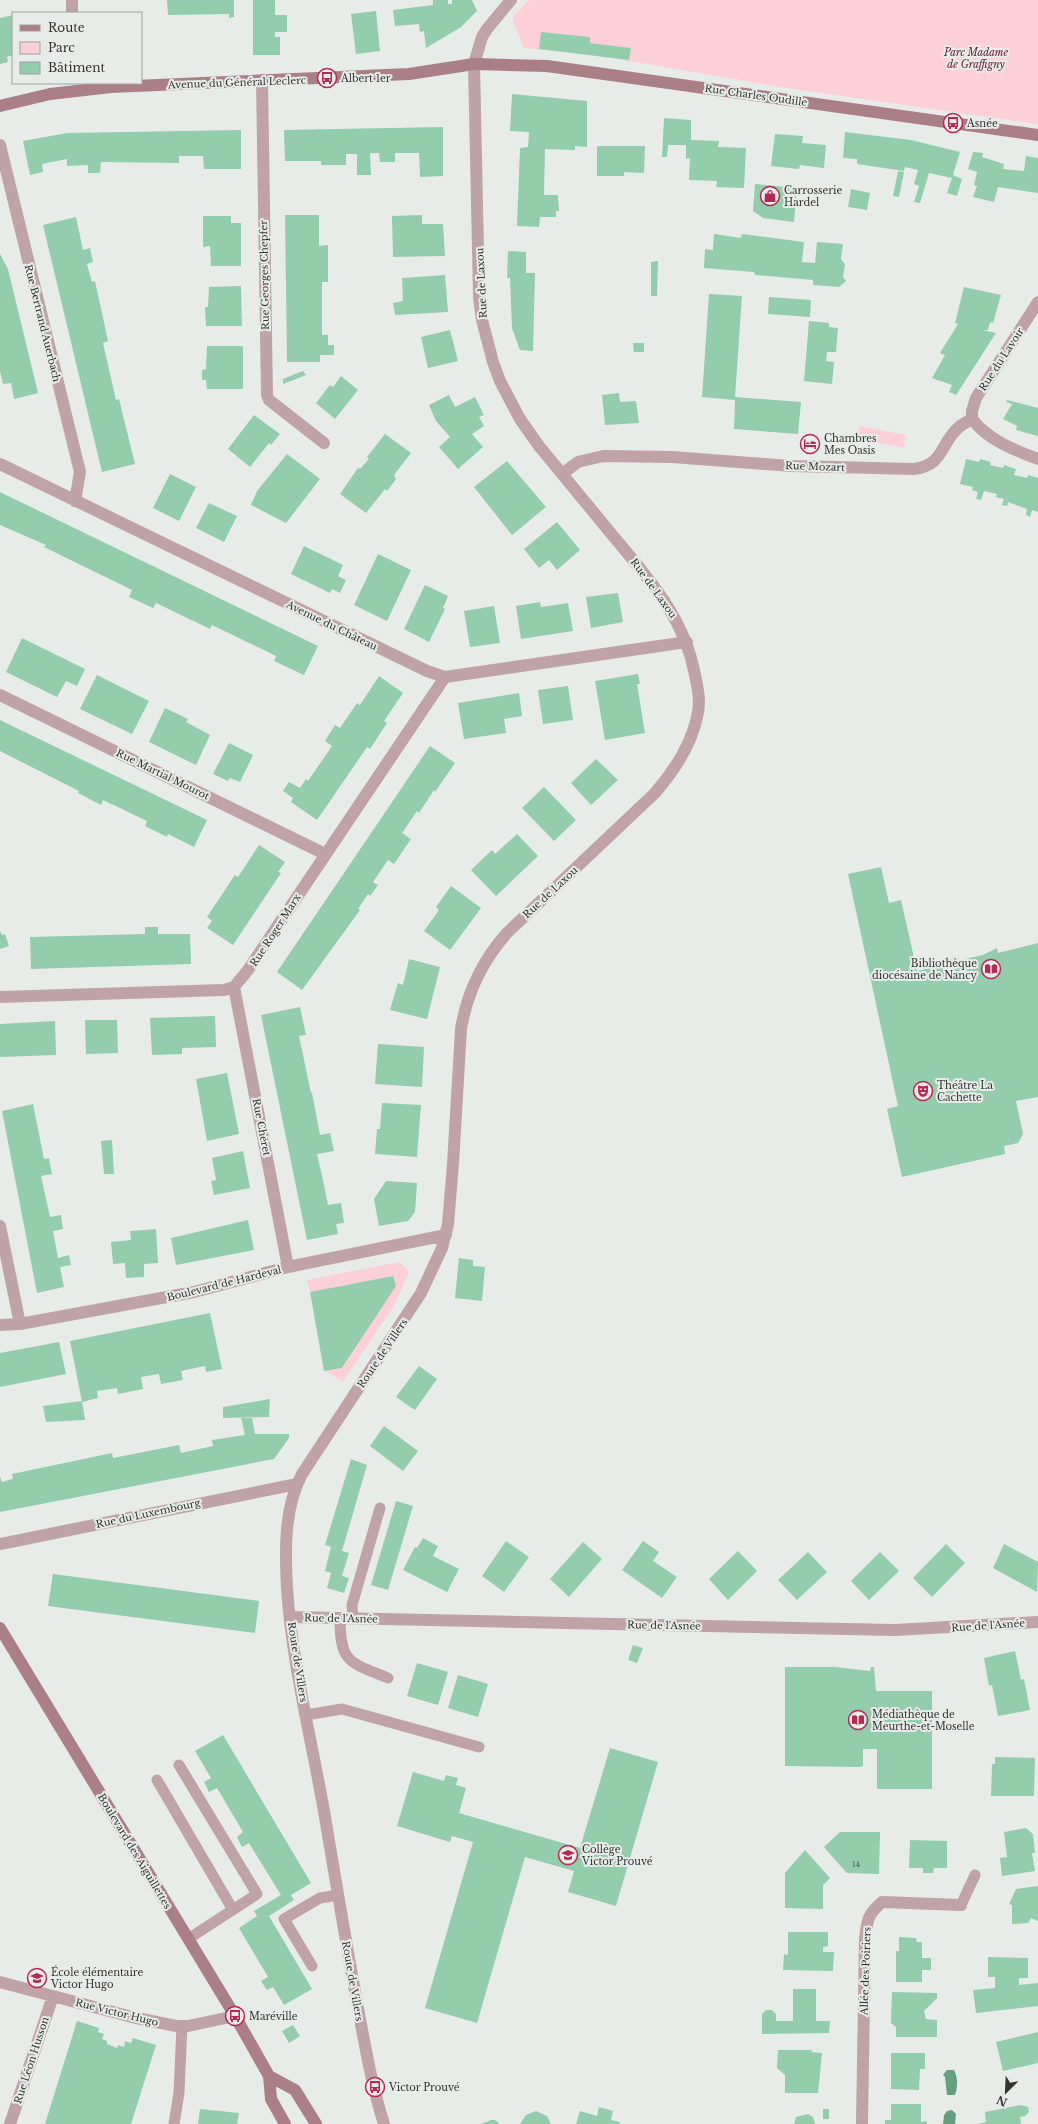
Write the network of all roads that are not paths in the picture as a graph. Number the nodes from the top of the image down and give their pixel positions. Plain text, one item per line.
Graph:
1 (72, 0) edge
2 (511, 0) edge
3 (72, 12) edge
4 (474, 64) junction
5 (262, 80) junction
6 (137, 84) edge
7 (142, 84) edge
8 (74, 86) edge
9 (0, 106) edge
10 (1038, 135) edge
11 (0, 145) edge
12 (1038, 302) edge
13 (972, 419) junction
14 (324, 443) dead end
15 (1038, 459) edge
16 (0, 464) edge
17 (562, 474) junction
18 (75, 501) junction
19 (687, 642) junction
20 (445, 677) junction
21 (0, 695) edge
22 (325, 854) junction
23 (234, 987) junction
24 (0, 997) edge
25 (0, 1226) edge
26 (446, 1235) junction
27 (288, 1267) junction
28 (20, 1324) junction
29 (0, 1325) edge
30 (297, 1484) junction
31 (380, 1508) dead end
32 (0, 1544) edge
33 (291, 1617) junction
34 (340, 1618) junction
35 (353, 1618) junction
36 (1038, 1622) edge
37 (0, 1628) edge
38 (388, 1678) dead end
39 (306, 1715) junction
40 (478, 1747) dead end
41 (179, 1765) dead end
42 (157, 1780) dead end
43 (975, 1874) dead end
44 (338, 1895) junction
45 (961, 1905) joint
46 (233, 1910) junction
47 (188, 1939) junction
48 (312, 1966) dead end
49 (0, 1982) edge
50 (53, 1996) junction
51 (235, 2016) junction
52 (182, 2026) junction
53 (269, 2076) junction
54 (10, 2124) edge
55 (174, 2124) edge
56 (285, 2124) edge
57 (316, 2124) edge
58 (384, 2124) edge
59 (862, 2124) edge

1 - 3 street
2 - 4 street, Rue de Laxou
4 - 5 street, Avenue du Général Leclerc
4 - 10 street, Rue Charles Oudille
4 - 17 street, Rue de Laxou
5 - 7 street, Avenue du Général Leclerc
5 - 14 street, Rue Georges Chepfer
6 - 8 street, Avenue du Général Leclerc
8 - 9 street, Avenue du Général Leclerc
11 - 18 street, Rue Bertrand Auerbach
12 - 13 street, Rue du Lavoir
13 - 15 street
13 - 17 street, Rue Mozart
16 - 18 street, Avenue du Château
17 - 19 street, Rue de Laxou
18 - 20 street, Avenue du Château
19 - 20 street, Avenue du Château
19 - 26 street, Rue de Laxou
20 - 22 street, Rue Roger Marx
21 - 22 street, Rue Martial Mourot
22 - 23 street, Rue Roger Marx
23 - 24 street
23 - 27 street, Rue Chéret
25 - 28 street
26 - 27 street, Boulevard de Hardeval
26 - 30 street, Route de Villers
27 - 28 street, Boulevard de Hardeval
28 - 29 street, Boulevard de Hardeval
30 - 32 street, Rue du Luxembourg
30 - 33 street, Route de Villers
31 - 35 lane
33 - 34 street, Rue de l'Asnée
33 - 39 street, Route de Villers
34 - 35 street, Rue de l'Asnée
34 - 38 lane
35 - 36 street, Rue de l'Asnée
37 - 47 street, Boulevard des Aiguillettes
39 - 40 lane
39 - 44 street, Route de Villers
41 - 46 lane
42 - 46 lane
43 - 45 lane
44 - 48 lane
44 - 58 street, Route de Villers
45 - 59 street, Allée des Poiriers
46 - 47 lane
47 - 51 street, Boulevard des Aiguillettes
49 - 50 street, Rue Victor Hugo
50 - 52 street, Rue Victor Hugo
50 - 54 street, Rue Léon Husson
51 - 52 street, Rue Victor Hugo
51 - 53 street, Boulevard des Aiguillettes
52 - 55 lane
53 - 56 street, Boulevard des Aiguillettes
53 - 57 street

